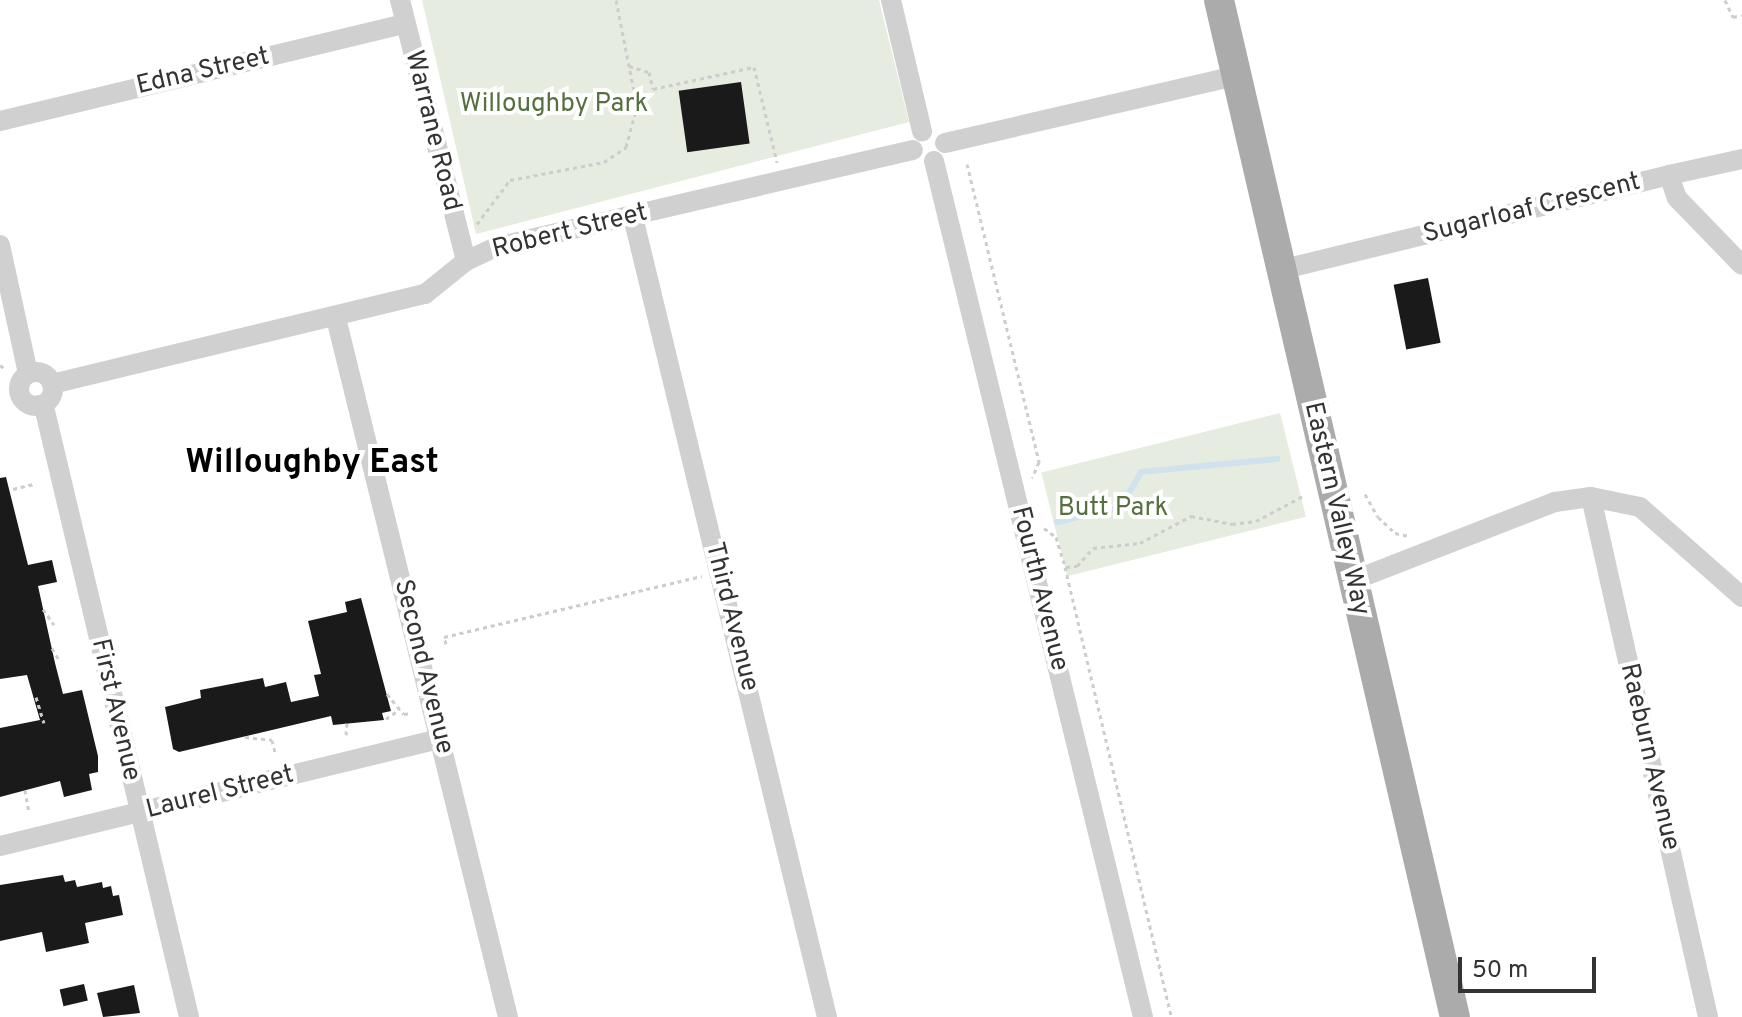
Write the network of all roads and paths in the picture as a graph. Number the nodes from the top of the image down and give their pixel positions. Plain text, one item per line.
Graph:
1 (400, 0) edge
2 (616, 0) edge
3 (891, 0) edge
4 (1219, 0) edge
5 (1725, 0) edge
6 (1742, 15) edge
7 (405, 24) junction
8 (629, 66) junction
9 (1236, 76) junction
10 (0, 121) edge
11 (922, 131) junction
12 (945, 143) junction
13 (913, 150) junction
14 (1742, 159) edge
15 (934, 161) junction
16 (967, 164) dead end
17 (1669, 175) junction
18 (782, 182) junction
19 (633, 217) junction
20 (472, 230) dead end
21 (0, 245) edge
22 (466, 261) junction
23 (1742, 265) edge
24 (1280, 270) junction
25 (336, 318) junction
26 (52, 384) junction
27 (16, 387) edge
28 (39, 405) junction
29 (33, 484) dead end
30 (13, 489) dead end
31 (1035, 490) dead end
32 (1365, 494) dead end
33 (1303, 496) dead end
34 (1591, 497) junction
35 (1042, 517) dead end
36 (1412, 537) dead end
37 (1065, 567) junction
38 (721, 571) junction
39 (1352, 581) junction
40 (1742, 597) edge
41 (43, 609) dead end
42 (54, 625) dead end
43 (446, 644) dead end
44 (52, 648) dead end
45 (60, 662) dead end
46 (387, 694) dead end
47 (36, 697) dead end
48 (400, 709) junction
49 (411, 713) dead end
50 (386, 719) dead end
51 (347, 722) dead end
52 (44, 723) dead end
53 (346, 735) dead end
54 (245, 737) dead end
55 (440, 739) junction
56 (275, 752) dead end
57 (25, 790) dead end
58 (29, 812) dead end
59 (139, 813) junction
60 (0, 846) edge
61 (189, 1017) edge
62 (508, 1017) edge
63 (827, 1017) edge
64 (1143, 1017) edge
65 (1171, 1017) edge
66 (1455, 1017) edge
67 (1708, 1017) edge

1 - 7 street, Warrane Road
2 - 8 path
3 - 11 street
4 - 9 main road, Eastern Valley Way
5 - 6 path
7 - 10 street, Edna Street
7 - 22 street, Warrane Road
8 - 18 path
8 - 20 path
9 - 12 street
9 - 24 main road, Eastern Valley Way
11 - 12 street
11 - 13 street
12 - 15 street
13 - 15 street
13 - 18 street, Robert Street
14 - 17 street
15 - 64 street, Fourth Avenue
16 - 31 path
17 - 23 street, Sugarloaf Crescent
17 - 24 street, Sugarloaf Crescent
18 - 19 street, Robert Street
19 - 22 street, Robert Street
19 - 38 street, Third Avenue
21 - 27 street
22 - 25 street, Robert Street
24 - 39 main road, Eastern Valley Way
25 - 26 street, Robert Street
25 - 55 street, Second Avenue
26 - 27 street
26 - 28 street
27 - 28 street
28 - 59 street, First Avenue
29 - 30 path
32 - 36 path
33 - 37 path
34 - 39 street
34 - 40 street
34 - 67 street, Raeburn Avenue
35 - 37 path
37 - 65 path
38 - 43 path
38 - 63 street, Third Avenue
39 - 66 main road, Eastern Valley Way
41 - 42 path
44 - 45 path
46 - 48 path
47 - 52 path
48 - 49 path
48 - 50 path
51 - 53 path
54 - 56 path
55 - 59 street, Laurel Street
55 - 62 street, Second Avenue
57 - 58 path
59 - 60 street, Laurel Street
59 - 61 street, First Avenue

